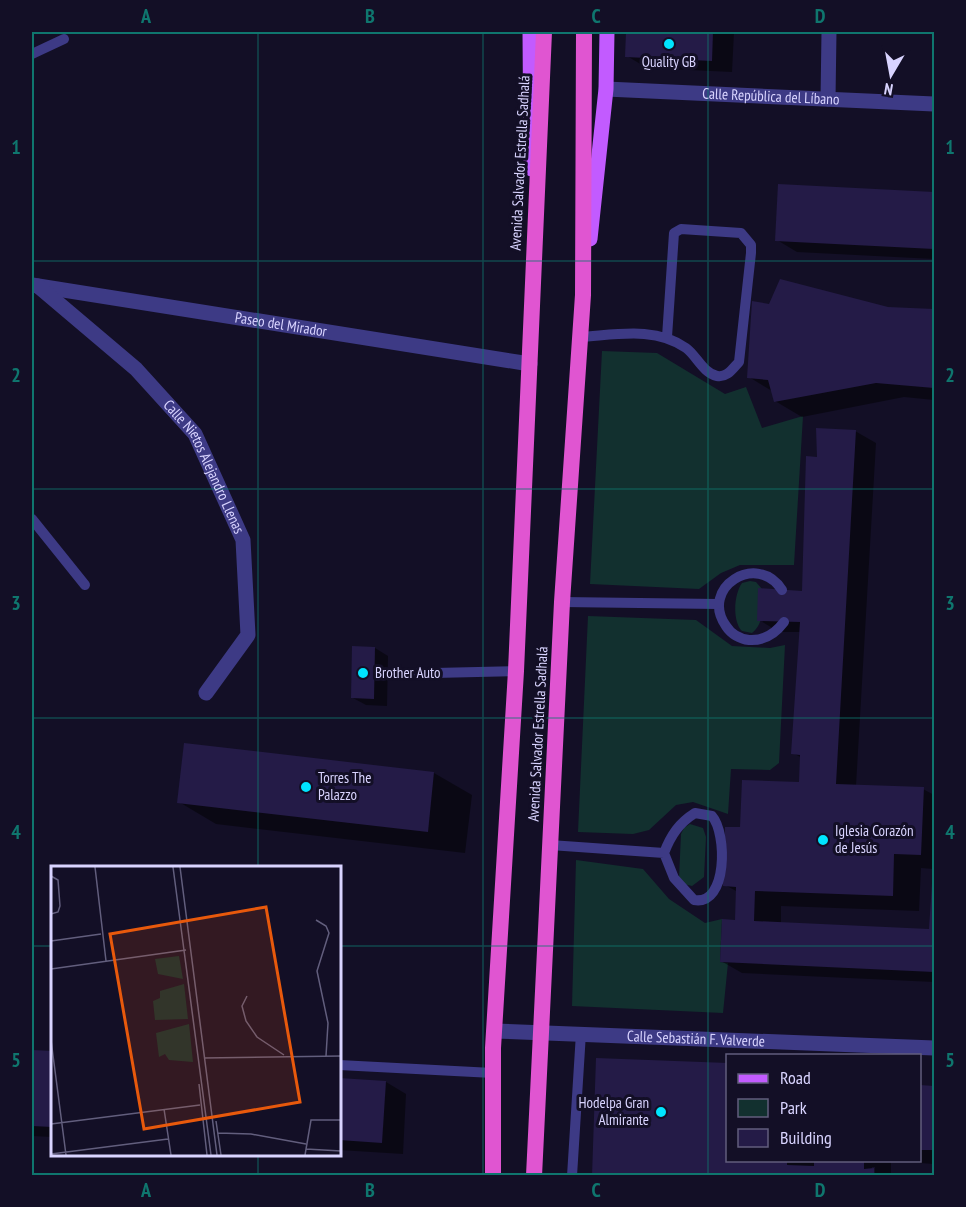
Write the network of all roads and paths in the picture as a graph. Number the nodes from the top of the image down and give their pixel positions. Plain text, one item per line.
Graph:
1 (530, 32) edge
2 (544, 32) edge
3 (584, 32) edge
4 (607, 32) edge
5 (830, 32) edge
6 (64, 39) dead end
7 (32, 54) edge
8 (606, 89) junction
9 (828, 99) junction
10 (934, 104) edge
11 (35, 286) edge
12 (583, 295) junction
13 (532, 297) junction
14 (580, 337) junction
15 (667, 337) junction
16 (530, 364) junction
17 (32, 519) edge
18 (85, 585) dead end
19 (782, 590) dead end
20 (562, 602) junction
21 (718, 603) junction
22 (784, 622) dead end
23 (516, 671) junction
24 (391, 675) dead end
25 (206, 693) dead end
26 (550, 845) junction
27 (664, 853) junction
28 (494, 1031) junction
29 (540, 1032) junction
30 (581, 1033) junction
31 (934, 1048) edge
32 (340, 1065) edge
33 (493, 1073) junction
34 (493, 1176) edge
35 (534, 1176) edge
36 (572, 1176) edge

1 - 13 main road, Avenida Salvador Estrella Sadhalá
2 - 13 highway, Avenida Salvador Estrella Sadhalá
3 - 12 highway, Avenida Salvador Estrella Sadhalá
4 - 8 main road, Avenida Salvador Estrella Sadhalá
5 - 9 street
6 - 7 lane
8 - 9 street, Calle República del Líbano
8 - 12 main road, Avenida Salvador Estrella Sadhalá
9 - 10 street, Calle República del Líbano
11 - 16 street, Paseo del Mirador
11 - 25 street, Calle Nietos Alejandro Llenas
12 - 14 highway, Avenida Salvador Estrella Sadhalá
13 - 16 highway, Avenida Salvador Estrella Sadhalá
14 - 15 lane
14 - 20 highway, Avenida Salvador Estrella Sadhalá
15 - 15 lane
16 - 23 highway, Avenida Salvador Estrella Sadhalá
17 - 18 lane
19 - 21 lane
20 - 21 lane
20 - 26 highway, Avenida Salvador Estrella Sadhalá
21 - 22 lane
23 - 24 lane
23 - 28 highway, Avenida Salvador Estrella Sadhalá
26 - 27 lane
26 - 29 highway, Avenida Salvador Estrella Sadhalá
27 - 27 lane
28 - 29 street, Calle Sebastián F. Valverde
28 - 33 highway, Avenida Salvador Estrella Sadhalá
29 - 30 street, Calle Sebastián F. Valverde
29 - 35 highway, Avenida Salvador Estrella Sadhalá
30 - 31 street, Calle Sebastián F. Valverde
30 - 36 lane
32 - 33 lane
33 - 34 highway, Avenida Salvador Estrella Sadhalá

